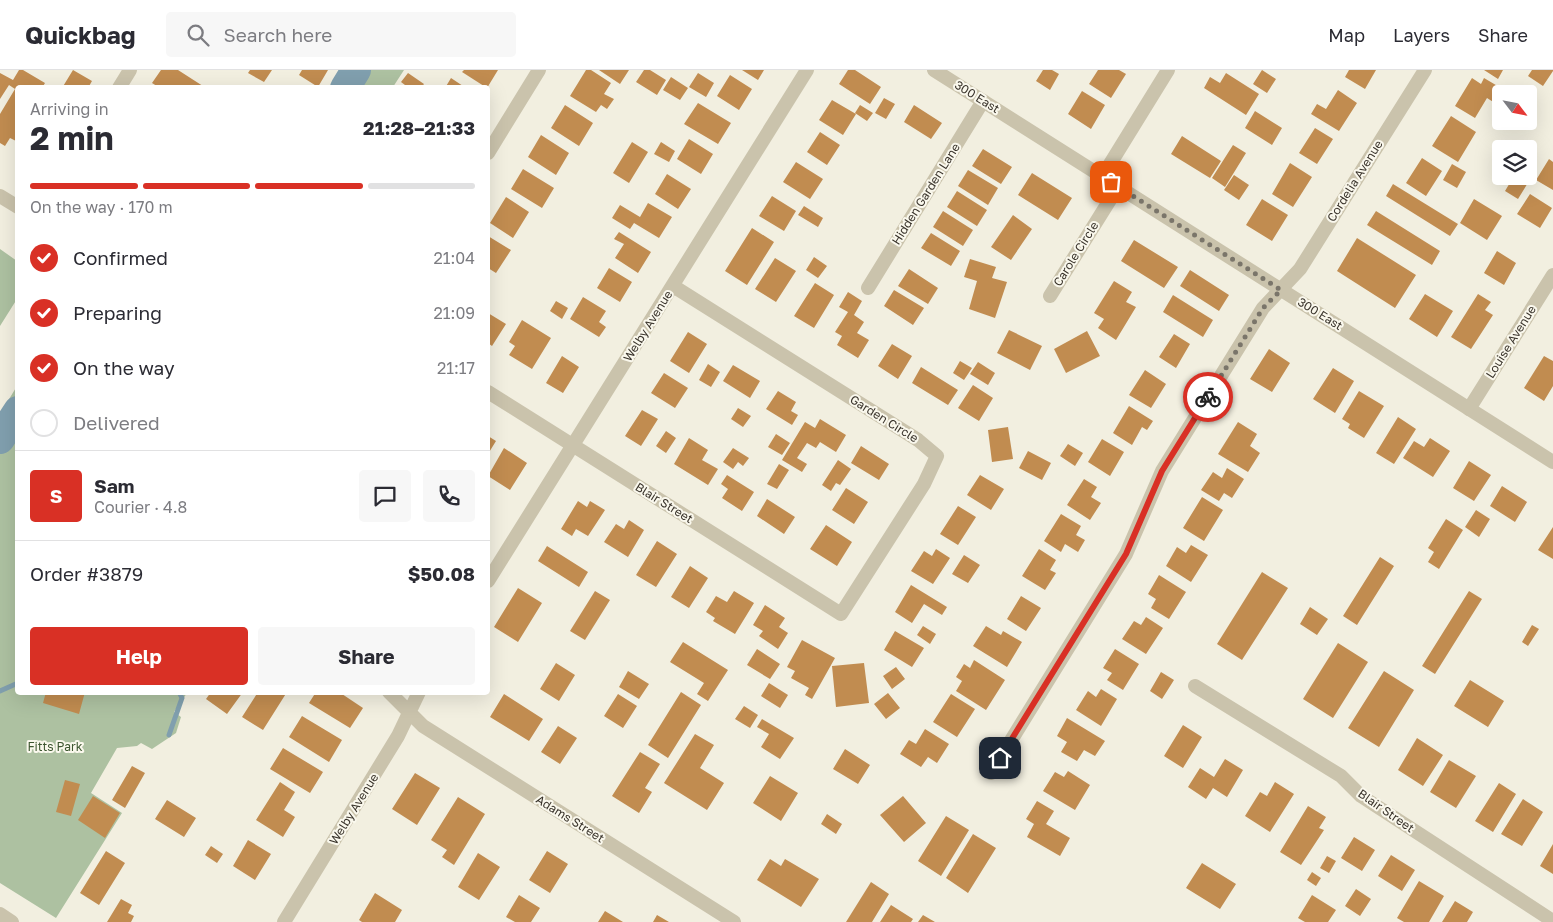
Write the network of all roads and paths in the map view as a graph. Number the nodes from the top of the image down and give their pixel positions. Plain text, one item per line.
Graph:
1 (130, 70) edge
2 (539, 70) edge
3 (807, 70) edge
4 (934, 70) edge
5 (1168, 70) edge
6 (1425, 70) edge
7 (121, 85) edge
8 (983, 101) junction
9 (490, 150) edge
10 (1102, 177) junction
11 (1118, 187) junction
12 (0, 196) edge
13 (15, 205) edge
14 (1553, 276) edge
15 (673, 286) junction
16 (868, 288) dead end
17 (1281, 290) junction
18 (1050, 296) dead end
19 (490, 393) edge
20 (1470, 409) junction
21 (572, 445) junction
22 (1553, 462) edge
23 (490, 578) edge
24 (841, 614) joint
25 (1195, 686) dead end
26 (392, 695) edge
27 (418, 695) edge
28 (410, 712) junction
29 (991, 773) dead end
30 (1553, 921) edge
31 (284, 922) edge
32 (734, 922) edge

1 - 7 street
2 - 9 street
3 - 15 street, Welby Avenue
4 - 8 street, 300 East
5 - 10 street
6 - 17 street, Cordelia Avenue
8 - 10 street, 300 East
8 - 16 street, Hidden Garden Lane
10 - 11 street, 300 East
11 - 17 street, 300 East
11 - 18 street, Carole Circle
12 - 13 street
14 - 20 street, Louise Avenue
15 - 21 street, Welby Avenue
15 - 24 street, Garden Circle
17 - 20 street, 300 East
17 - 29 street, Cordelia Avenue
19 - 21 street, Blair Street
20 - 22 street, 300 East
21 - 23 street, Welby Avenue
21 - 24 street, Blair Street
25 - 30 street, Blair Street
26 - 28 street, Adams Street
27 - 28 street, Welby Avenue
28 - 31 street, Welby Avenue
28 - 32 street, Adams Street

